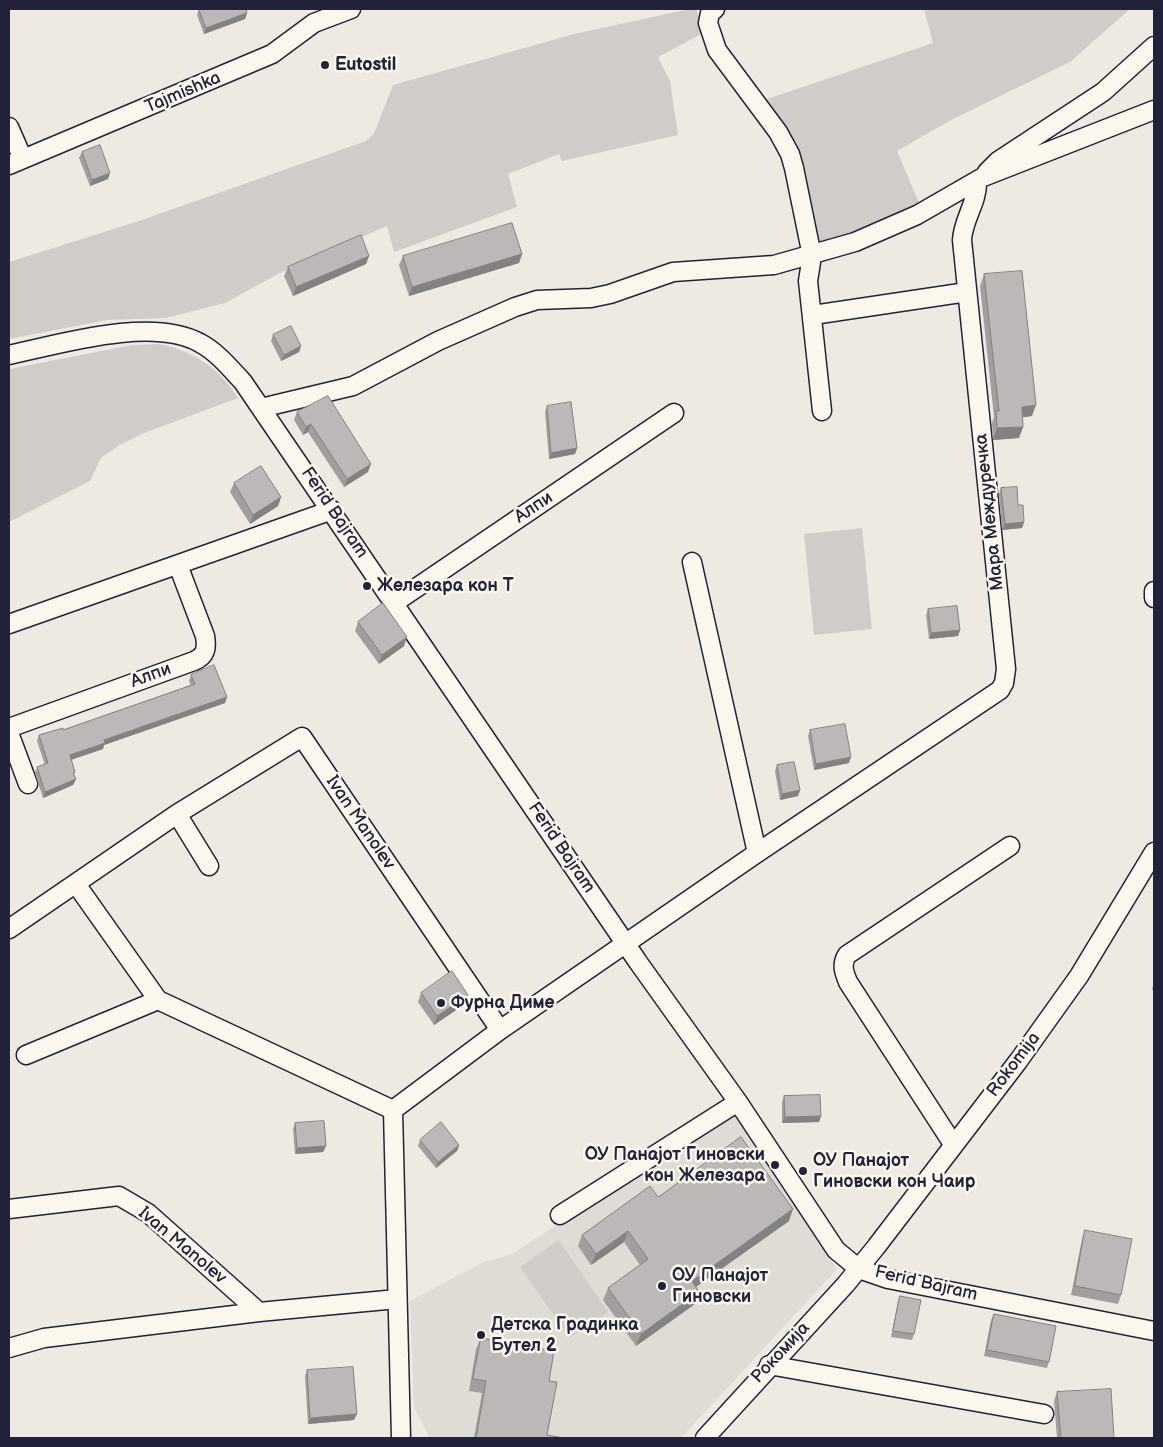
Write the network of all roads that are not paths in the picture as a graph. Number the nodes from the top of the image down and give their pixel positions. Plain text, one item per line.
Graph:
1 (351, 9) edge
2 (715, 9) edge
3 (1154, 38) edge
4 (1154, 110) edge
5 (9, 127) edge
6 (16, 162) edge
7 (980, 179) junction
8 (812, 256) junction
9 (967, 292) junction
10 (813, 315) junction
11 (9, 355) edge
12 (261, 408) junction
13 (822, 411) dead end
14 (674, 413) dead end
15 (332, 510) junction
16 (692, 562) dead end
17 (178, 565) junction
18 (1154, 591) edge
19 (1154, 598) edge
20 (394, 603) junction
21 (9, 624) edge
22 (9, 728) edge
23 (9, 733) edge
24 (12, 751) edge
25 (28, 784) dead end
26 (177, 814) junction
27 (1010, 846) dead end
28 (1154, 852) edge
29 (757, 853) junction
30 (209, 866) dead end
31 (76, 884) junction
32 (9, 928) edge
33 (627, 944) junction
34 (158, 1000) junction
35 (500, 1030) junction
36 (26, 1055) dead end
37 (738, 1102) junction
38 (393, 1110) junction
39 (953, 1144) junction
40 (9, 1209) edge
41 (560, 1215) dead end
42 (859, 1269) junction
43 (397, 1299) junction
44 (259, 1312) junction
45 (1154, 1331) edge
46 (9, 1348) edge
47 (769, 1365) junction
48 (1044, 1414) dead end
49 (397, 1438) edge
50 (705, 1438) edge

1 - 6 street, Tajmishka
2 - 8 street
3 - 7 street
4 - 7 street
5 - 6 street
7 - 8 street
7 - 9 street, Мара Междуречка
8 - 10 street
8 - 12 street
9 - 10 street
9 - 29 street, Мара Междуречка
10 - 13 street
11 - 12 street, Ferid Bajram
12 - 15 street, Ferid Bajram
14 - 20 street, Алпи
15 - 17 street
15 - 20 street, Ferid Bajram
16 - 29 street
17 - 21 street
17 - 22 street, Алпи
18 - 19 street
20 - 33 street, Ferid Bajram
23 - 24 street
24 - 25 street
26 - 30 street
26 - 31 street, Ivan Manolev
26 - 35 street, Ivan Manolev
27 - 39 street
28 - 39 street, Rokomija
29 - 33 street, Мара Междуречка
31 - 32 street, Ivan Manolev
31 - 34 street
33 - 35 street
33 - 37 street, Ferid Bajram
34 - 36 street
34 - 38 street
35 - 38 street
37 - 41 street
37 - 42 street, Ferid Bajram
38 - 43 street
39 - 42 street, Rokomija
40 - 44 street, Ivan Manolev
42 - 45 street, Ferid Bajram
42 - 47 street, Рокомија
43 - 44 street
43 - 49 street
44 - 46 street
47 - 48 street
47 - 50 street, Рокомија

